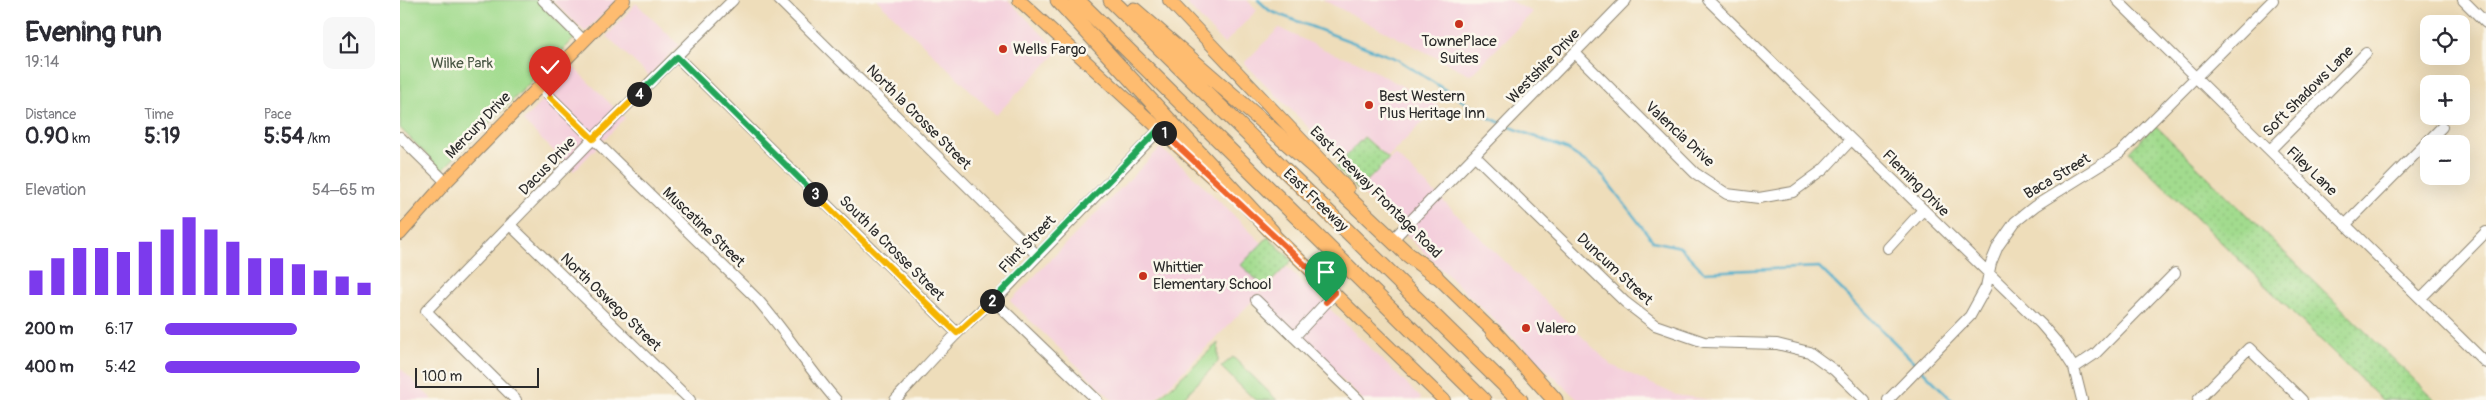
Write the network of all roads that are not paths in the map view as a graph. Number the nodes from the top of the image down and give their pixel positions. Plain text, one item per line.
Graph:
1 (543, 0) edge
2 (624, 0) edge
3 (733, 0) edge
4 (779, 0) edge
5 (1020, 0) edge
6 (1058, 0) edge
7 (1077, 0) edge
8 (1111, 0) edge
9 (1123, 0) edge
10 (1169, 0) edge
11 (1626, 0) edge
12 (1708, 0) edge
13 (2117, 0) edge
14 (2273, 0) edge
15 (2463, 0) edge
16 (2486, 23) edge
17 (584, 41) junction
18 (2366, 53) dead end
19 (1576, 54) junction
20 (677, 57) junction
21 (2196, 77) junction
22 (539, 86) junction
23 (2442, 127) dead end
24 (1160, 128) junction
25 (400, 137) edge
26 (593, 139) junction
27 (1851, 140) junction
28 (2270, 150) junction
29 (1475, 156) junction
30 (446, 182) junction
31 (1922, 211) junction
32 (2346, 224) junction
33 (510, 225) junction
34 (1272, 232) junction
35 (2486, 232) edge
36 (400, 234) edge
37 (1396, 236) junction
38 (1888, 248) dead end
39 (1037, 254) junction
40 (2175, 273) dead end
41 (1435, 274) junction
42 (1989, 274) junction
43 (1335, 293) junction
44 (2421, 298) junction
45 (993, 300) junction
46 (1256, 300) dead end
47 (1493, 332) junction
48 (957, 333) junction
49 (1294, 337) junction
50 (2486, 363) edge
51 (2074, 368) junction
52 (1440, 399) edge
53 (516, 400) edge
54 (690, 400) edge
55 (836, 400) edge
56 (894, 400) edge
57 (1097, 400) edge
58 (1359, 400) edge
59 (1483, 400) edge
60 (1520, 400) edge
61 (1555, 400) edge
62 (1565, 400) edge
63 (1865, 400) edge
64 (1888, 400) edge
65 (2082, 400) edge
66 (2198, 400) edge
67 (2302, 400) edge

1 - 17 street
2 - 17 main road, Mercury Drive
3 - 20 street, Dacus Drive
4 - 39 street, North la Crosse Street
5 - 24 main road
6 - 34 highway
7 - 59 highway, East Freeway
8 - 60 highway, East Freeway
9 - 41 highway
10 - 37 main road, East Freeway Frontage Road
11 - 19 street, Westshire Drive
12 - 27 street, Fleming Drive
13 - 21 street, Filey Lane
14 - 21 street, Baca Street
15 - 16 street
17 - 22 main road, Mercury Drive
18 - 28 street, Soft Shadows Lane
19 - 27 street, Valencia Drive
19 - 29 street, Westshire Drive
20 - 26 street, Dacus Drive
20 - 48 street, South la Crosse Street
21 - 28 street, Filey Lane
21 - 42 street, Baca Street
22 - 26 street, Muscatine Street
22 - 30 main road, Mercury Drive
23 - 32 street
24 - 34 main road
24 - 39 street, Flint Street
25 - 30 street
26 - 33 street, Dacus Drive
26 - 55 street, Muscatine Street
27 - 31 street, Fleming Drive
28 - 32 street, Filey Lane
29 - 37 street, Westshire Drive
29 - 63 street, Duncum Street
30 - 36 main road, Mercury Drive
31 - 38 street
31 - 42 street, Fleming Drive
32 - 44 street, Filey Lane
33 - 53 street, Dacus Drive
33 - 54 street, North Oswego Street
34 - 43 main road
35 - 44 street
37 - 41 main road, East Freeway Frontage Road
39 - 45 street, Flint Street
40 - 51 street
41 - 47 main road, East Freeway Frontage Road
42 - 51 street, Fleming Drive
42 - 64 street, Baca Street
43 - 49 street
43 - 52 main road
44 - 50 street, Filey Lane
45 - 48 street, Flint Street
45 - 57 street
46 - 49 street
47 - 61 highway
47 - 62 main road, East Freeway Frontage Road
48 - 56 street, Flint Street
49 - 58 street
51 - 65 street, Fleming Drive
66 - 67 street

